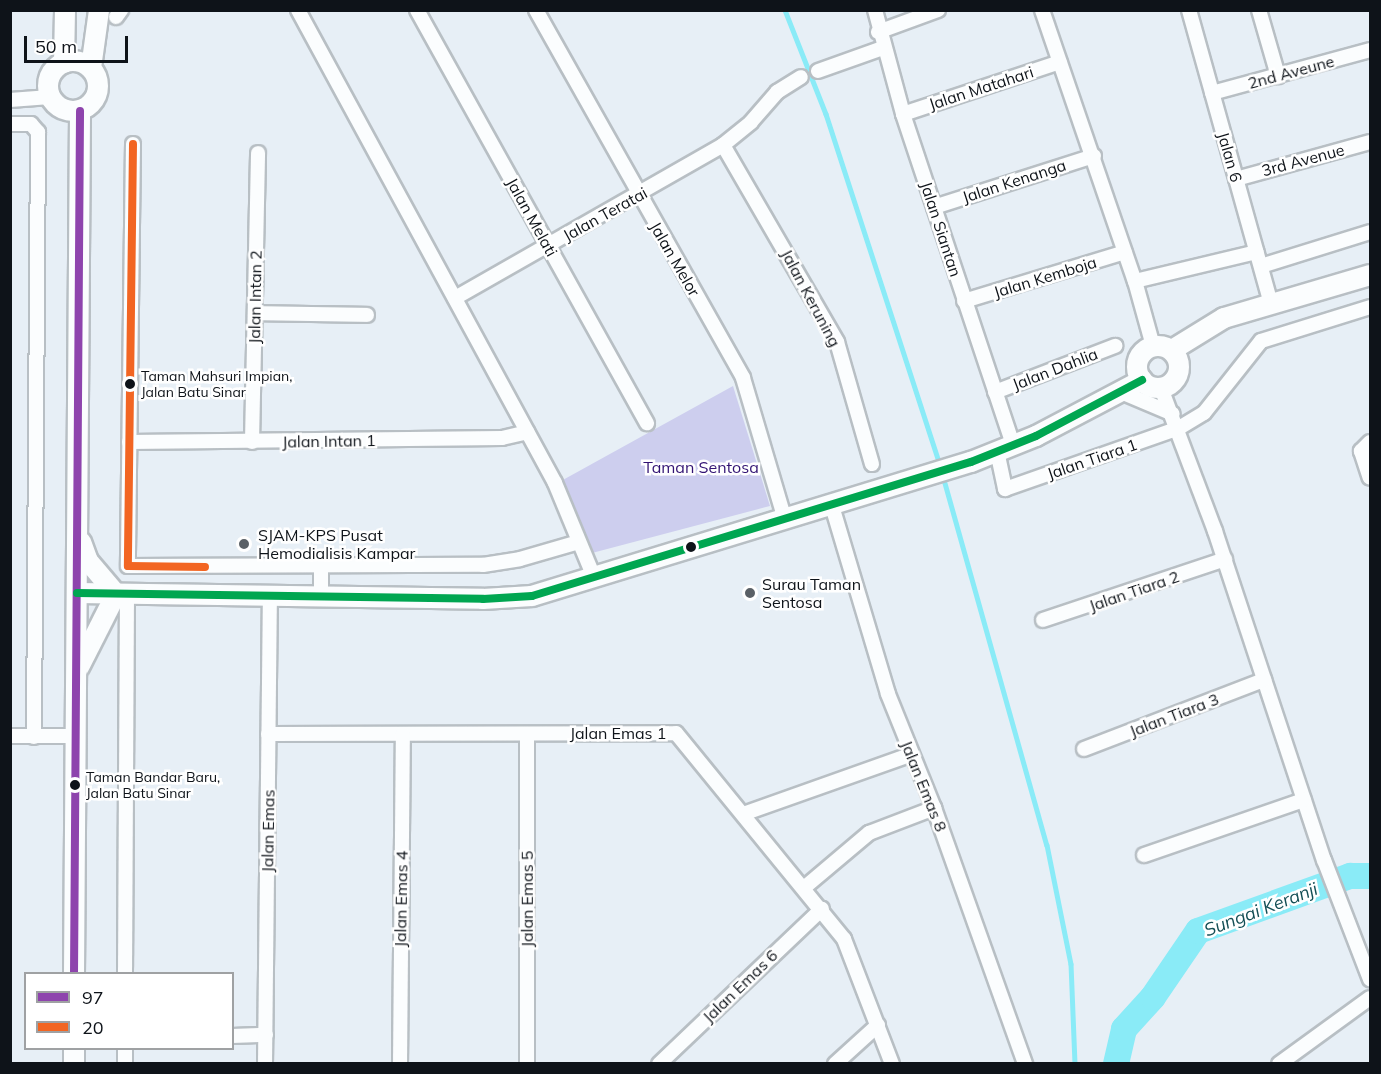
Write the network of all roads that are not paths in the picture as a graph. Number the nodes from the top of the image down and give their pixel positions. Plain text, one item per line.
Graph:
1 (298, 10) edge
2 (417, 10) edge
3 (536, 10) edge
4 (875, 10) edge
5 (938, 10) edge
6 (1042, 10) edge
7 (1259, 10) edge
8 (1192, 11) edge
9 (112, 13) edge
10 (67, 16) edge
11 (878, 32) junction
12 (883, 48) junction
13 (1371, 50) edge
14 (1060, 62) junction
15 (64, 63) junction
16 (91, 68) junction
17 (818, 71) dead end
18 (1278, 76) junction
19 (801, 77) dead end
20 (1212, 93) junction
21 (50, 97) junction
22 (10, 100) edge
23 (80, 111) junction
24 (903, 114) junction
25 (10, 124) edge
26 (1371, 142) edge
27 (133, 144) dead end
28 (723, 145) junction
29 (258, 153) dead end
30 (1094, 156) junction
31 (1236, 179) junction
32 (639, 195) junction
33 (934, 207) junction
34 (1371, 232) edge
35 (548, 246) junction
36 (1125, 252) junction
37 (1257, 252) junction
38 (1260, 267) junction
39 (1370, 278) edge
40 (1135, 280) junction
41 (455, 298) junction
42 (964, 301) junction
43 (1271, 304) junction
44 (1371, 307) edge
45 (255, 313) junction
46 (367, 315) dead end
47 (1114, 346) dead end
48 (1162, 348) junction
49 (1142, 380) junction
50 (1161, 388) junction
51 (995, 392) junction
52 (1121, 392) junction
53 (1173, 414) junction
54 (647, 423) dead end
55 (1179, 428) junction
56 (527, 432) junction
57 (129, 442) junction
58 (252, 442) junction
59 (1366, 445) edge
60 (1005, 448) junction
61 (872, 464) dead end
62 (1371, 478) edge
63 (1005, 489) joint
64 (832, 506) junction
65 (785, 520) junction
66 (77, 532) junction
67 (579, 542) junction
68 (1225, 559) junction
69 (321, 568) junction
70 (594, 577) junction
71 (77, 593) junction
72 (122, 594) junction
73 (270, 598) junction
74 (321, 599) junction
75 (1043, 620) dead end
76 (76, 674) junction
77 (1264, 680) junction
78 (268, 734) junction
79 (403, 734) junction
80 (527, 734) junction
81 (10, 736) edge
82 (76, 736) junction
83 (34, 737) junction
84 (1084, 749) dead end
85 (910, 755) junction
86 (1304, 800) junction
87 (933, 808) junction
88 (743, 814) junction
89 (1144, 855) dead end
90 (805, 887) junction
91 (822, 909) junction
92 (74, 972) edge
93 (125, 972) edge
94 (1371, 979) edge
95 (1371, 998) edge
96 (878, 1025) junction
97 (266, 1035) junction
98 (234, 1036) edge
99 (265, 1064) edge
100 (400, 1064) edge
101 (527, 1064) edge
102 (659, 1064) edge
103 (835, 1064) edge
104 (892, 1064) edge
105 (1025, 1064) edge
106 (1280, 1064) edge

1 - 41 street
2 - 35 street, Jalan Melati
3 - 32 street, Jalan Melor
4 - 11 street, Jalan Siantan
5 - 11 street
6 - 14 street
7 - 18 street
8 - 20 street, Jalan 6
9 - 16 street
10 - 15 street
11 - 12 street, Jalan Siantan
12 - 17 street
12 - 24 street, Jalan Siantan
13 - 18 street, 2nd Aveune
14 - 24 street, Jalan Matahari
14 - 30 street
15 - 16 street
15 - 21 street
16 - 23 street
18 - 20 street, 2nd Aveune
19 - 28 street, Jalan Teratai
20 - 31 street, Jalan 6
21 - 22 street
21 - 23 street
23 - 66 street
24 - 33 street, Jalan Siantan
25 - 83 street
26 - 31 street, 3rd Avenue
27 - 57 street
28 - 32 street, Jalan Teratai
28 - 61 street, Jalan Keruning
29 - 45 street, Jalan Intan 2
30 - 33 street, Jalan Kenanga
30 - 36 street
31 - 37 street, Jalan 6
32 - 35 street, Jalan Teratai
32 - 65 street, Jalan Melor
33 - 42 street, Jalan Siantan
34 - 38 street
35 - 41 street, Jalan Teratai
35 - 54 street, Jalan Melati
36 - 40 street
36 - 42 street, Jalan Kemboja
37 - 38 street, Jalan 6
37 - 40 street
38 - 43 street, Jalan 6
39 - 43 street
40 - 48 street
41 - 56 street
42 - 51 street, Jalan Siantan
43 - 48 street
44 - 55 street, Jalan Tiara 1
45 - 46 street
45 - 58 street, Jalan Intan 2
47 - 51 street, Jalan Dahlia
48 - 49 street
48 - 50 street
49 - 50 street
49 - 52 street
50 - 53 street
51 - 60 street, Jalan Siantan
52 - 53 street
52 - 60 street
53 - 55 street
55 - 63 street, Jalan Tiara 1
55 - 68 street
56 - 58 street, Jalan Intan 1
56 - 67 street
57 - 58 street, Jalan Intan 1
57 - 69 street
59 - 62 street
60 - 63 street, Jalan Siantan
60 - 64 street
64 - 65 street
64 - 85 street, Jalan Emas 8
65 - 70 street
66 - 71 street
66 - 72 street
67 - 69 street
67 - 70 street
68 - 75 street, Jalan Tiara 2
68 - 77 street
69 - 74 street
70 - 74 street
71 - 72 street
71 - 76 street
72 - 73 street
72 - 76 street
72 - 93 street
73 - 74 street
73 - 78 street, Jalan Emas
76 - 82 street
77 - 84 street, Jalan Tiara 3
77 - 86 street
78 - 79 street, Jalan Emas 1
78 - 97 street, Jalan Emas
79 - 80 street, Jalan Emas 1
79 - 100 street, Jalan Emas 4
80 - 88 street, Jalan Emas 1
80 - 101 street, Jalan Emas 5
81 - 83 street
82 - 83 street
82 - 92 street
85 - 87 street, Jalan Emas 8
85 - 88 street
86 - 89 street
86 - 94 street
87 - 90 street
87 - 105 street, Jalan Emas 8
88 - 90 street, Jalan Emas 1
90 - 91 street, Jalan Emas 1
91 - 96 street, Jalan Emas 1
91 - 102 street, Jalan Emas 6
95 - 106 street
96 - 103 street
96 - 104 street, Jalan Emas 1
97 - 98 street
97 - 99 street, Jalan Emas

